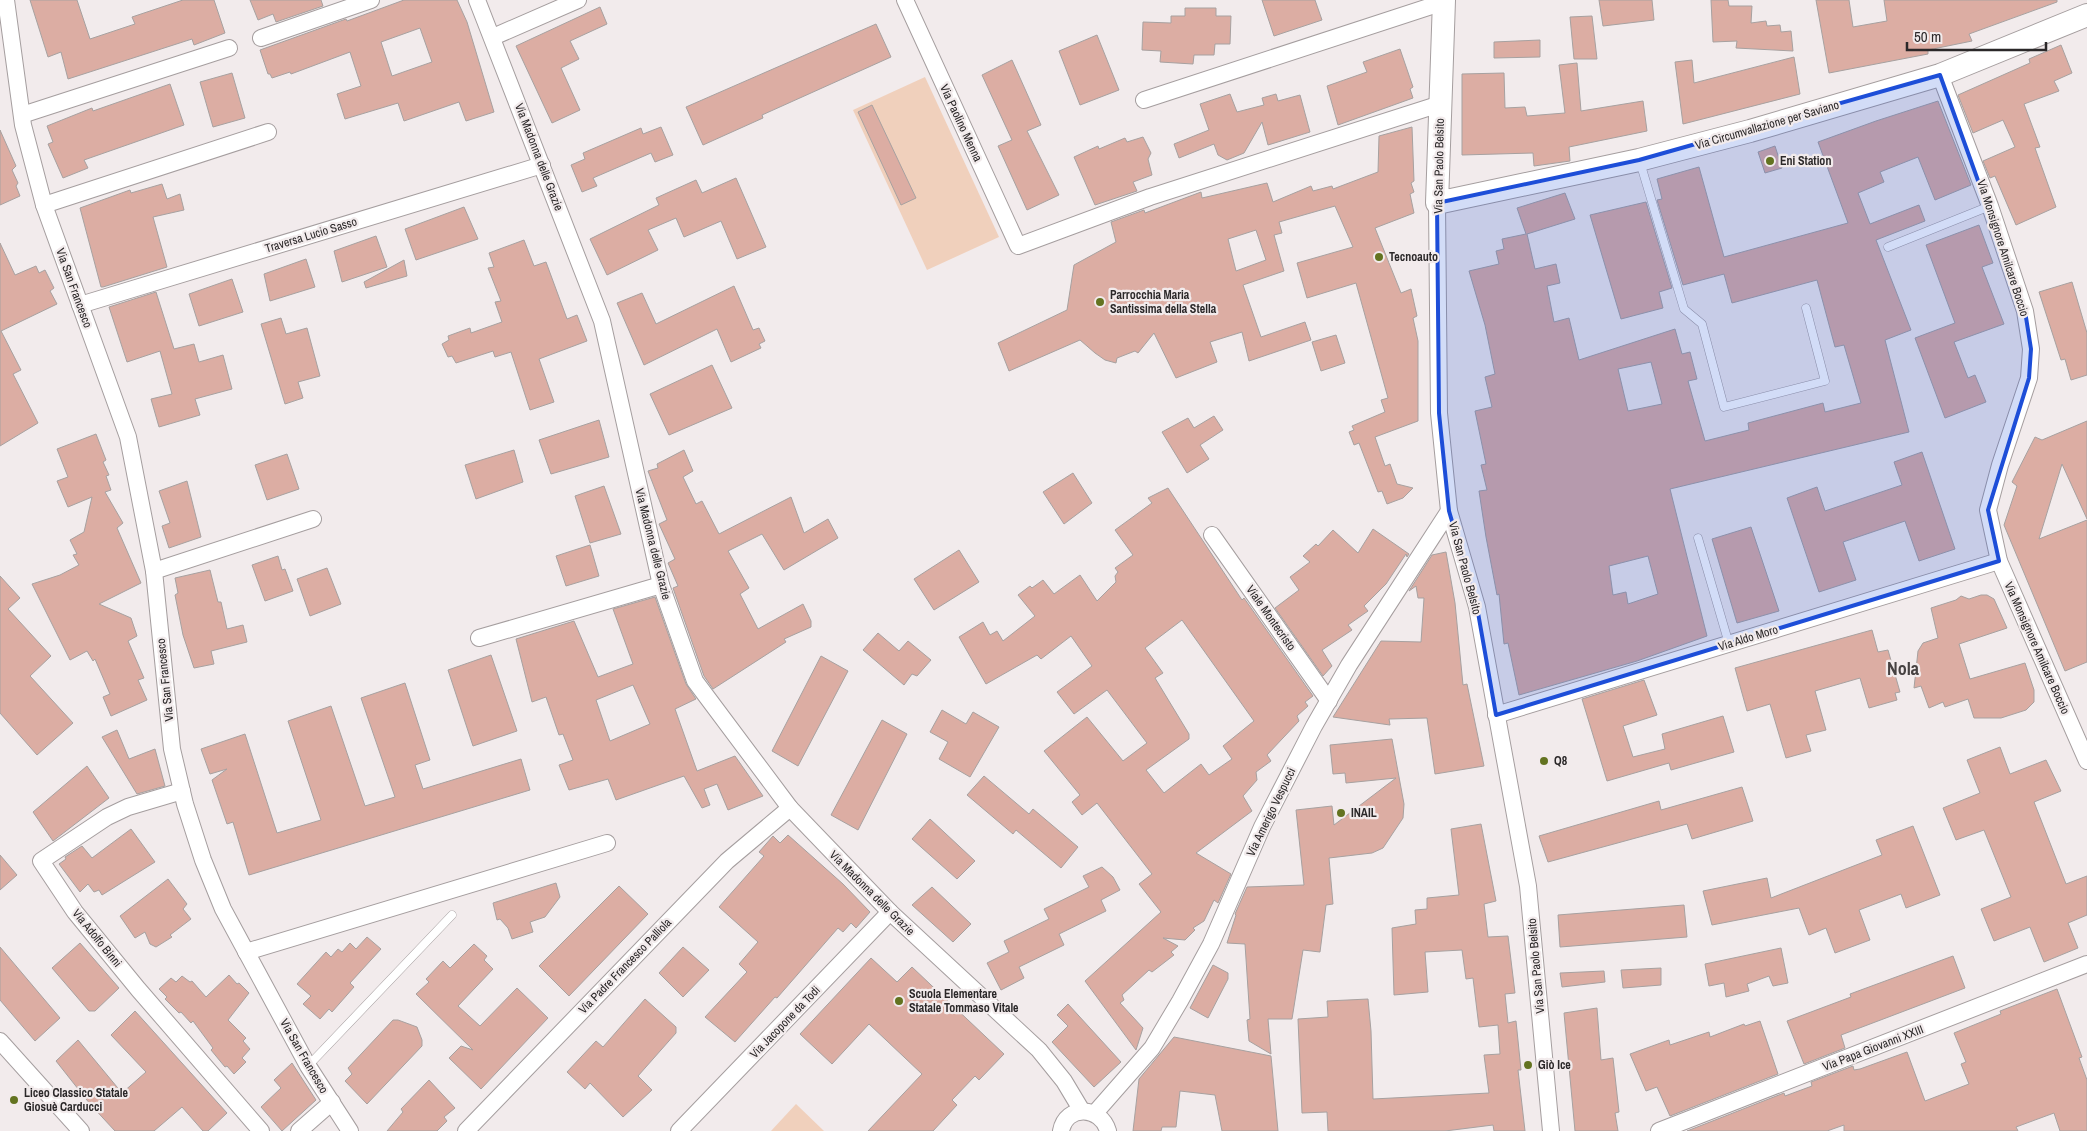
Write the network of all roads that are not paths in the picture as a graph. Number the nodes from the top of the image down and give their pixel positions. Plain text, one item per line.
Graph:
1 (6, 0) edge
2 (371, 0) edge
3 (477, 0) edge
4 (578, 0) edge
5 (905, 0) edge
6 (1444, 1) edge
7 (2087, 15) edge
8 (493, 37) junction
9 (261, 38) dead end
10 (229, 48) dead end
11 (1940, 75) junction
12 (1144, 100) dead end
13 (1440, 104) junction
14 (22, 114) junction
15 (268, 132) dead end
16 (1639, 160) junction
17 (542, 164) junction
18 (1437, 203) junction
19 (44, 205) junction
20 (1990, 206) junction
21 (1888, 247) dead end
22 (80, 305) junction
23 (1806, 308) dead end
24 (1449, 511) junction
25 (313, 520) dead end
26 (1212, 535) dead end
27 (1698, 538) dead end
28 (1999, 561) junction
29 (154, 571) junction
30 (661, 585) junction
31 (479, 638) dead end
32 (1729, 644) junction
33 (1329, 701) junction
34 (1496, 715) junction
35 (2087, 761) edge
36 (182, 791) junction
37 (790, 808) junction
38 (607, 843) dead end
39 (890, 912) junction
40 (452, 915) dead end
41 (246, 952) junction
42 (2087, 964) edge
43 (0, 1041) edge
44 (308, 1066) junction
45 (332, 1102) junction
46 (1088, 1112) junction
47 (81, 1131) edge
48 (261, 1131) edge
49 (299, 1131) edge
50 (350, 1131) edge
51 (466, 1131) edge
52 (680, 1131) edge
53 (1061, 1131) edge
54 (1108, 1131) edge
55 (1551, 1131) edge
56 (1659, 1131) edge

1 - 14 street, Via San Francesco
2 - 9 street
3 - 8 street, Via Madonna delle Grazie
4 - 8 street
5 - 13 street, Via Paolino Menna
6 - 12 street
6 - 13 main road, Via San Paolo Belsito
7 - 11 main road, Via Circumvallazione per Saviano
8 - 17 street, Via Madonna delle Grazie
10 - 14 street
11 - 16 main road, Via Circumvallazione per Saviano
11 - 20 street, Via Monsignore Amilcare Boccio
13 - 18 main road, Via San Paolo Belsito
14 - 19 street, Via San Francesco
15 - 19 street
16 - 18 main road, Via Circumvallazione per Saviano
16 - 23 lane
17 - 22 street, Traversa Lucio Sasso
17 - 30 street, Via Madonna delle Grazie
18 - 24 street, Via San Paolo Belsito
19 - 22 street, Via San Francesco
20 - 21 lane
20 - 28 street, Via Monsignore Amilcare Boccio
22 - 29 street, Via San Francesco
24 - 33 street, Via Amerigo Vespucci
24 - 34 street, Via San Paolo Belsito
25 - 29 street
26 - 33 street, Viale Montecristo
27 - 32 lane
28 - 32 street, Via Aldo Moro
28 - 35 street, Via Monsignore Amilcare Boccio
29 - 36 street, Via San Francesco
30 - 31 street
30 - 37 street, Via Madonna delle Grazie
32 - 34 street, Via Aldo Moro
33 - 46 street, Via Amerigo Vespucci
34 - 55 street, Via San Paolo Belsito
36 - 41 street, Via San Francesco
36 - 48 street, Via Adolfo Binni
37 - 39 street, Via Madonna delle Grazie
37 - 51 street, Via Padre Francesco Palliola
38 - 41 street
39 - 46 street, Via Madonna delle Grazie
39 - 52 street, Via Jacopone da Todi
40 - 44 lane
41 - 44 street, Via San Francesco
42 - 56 street, Via Papa Giovanni XXIII
43 - 47 street
44 - 45 street, Via San Francesco
45 - 49 street
45 - 50 street, Via San Francesco
46 - 53 street, Via Amerigo Vespucci
46 - 54 street, Via Madonna delle Grazie

